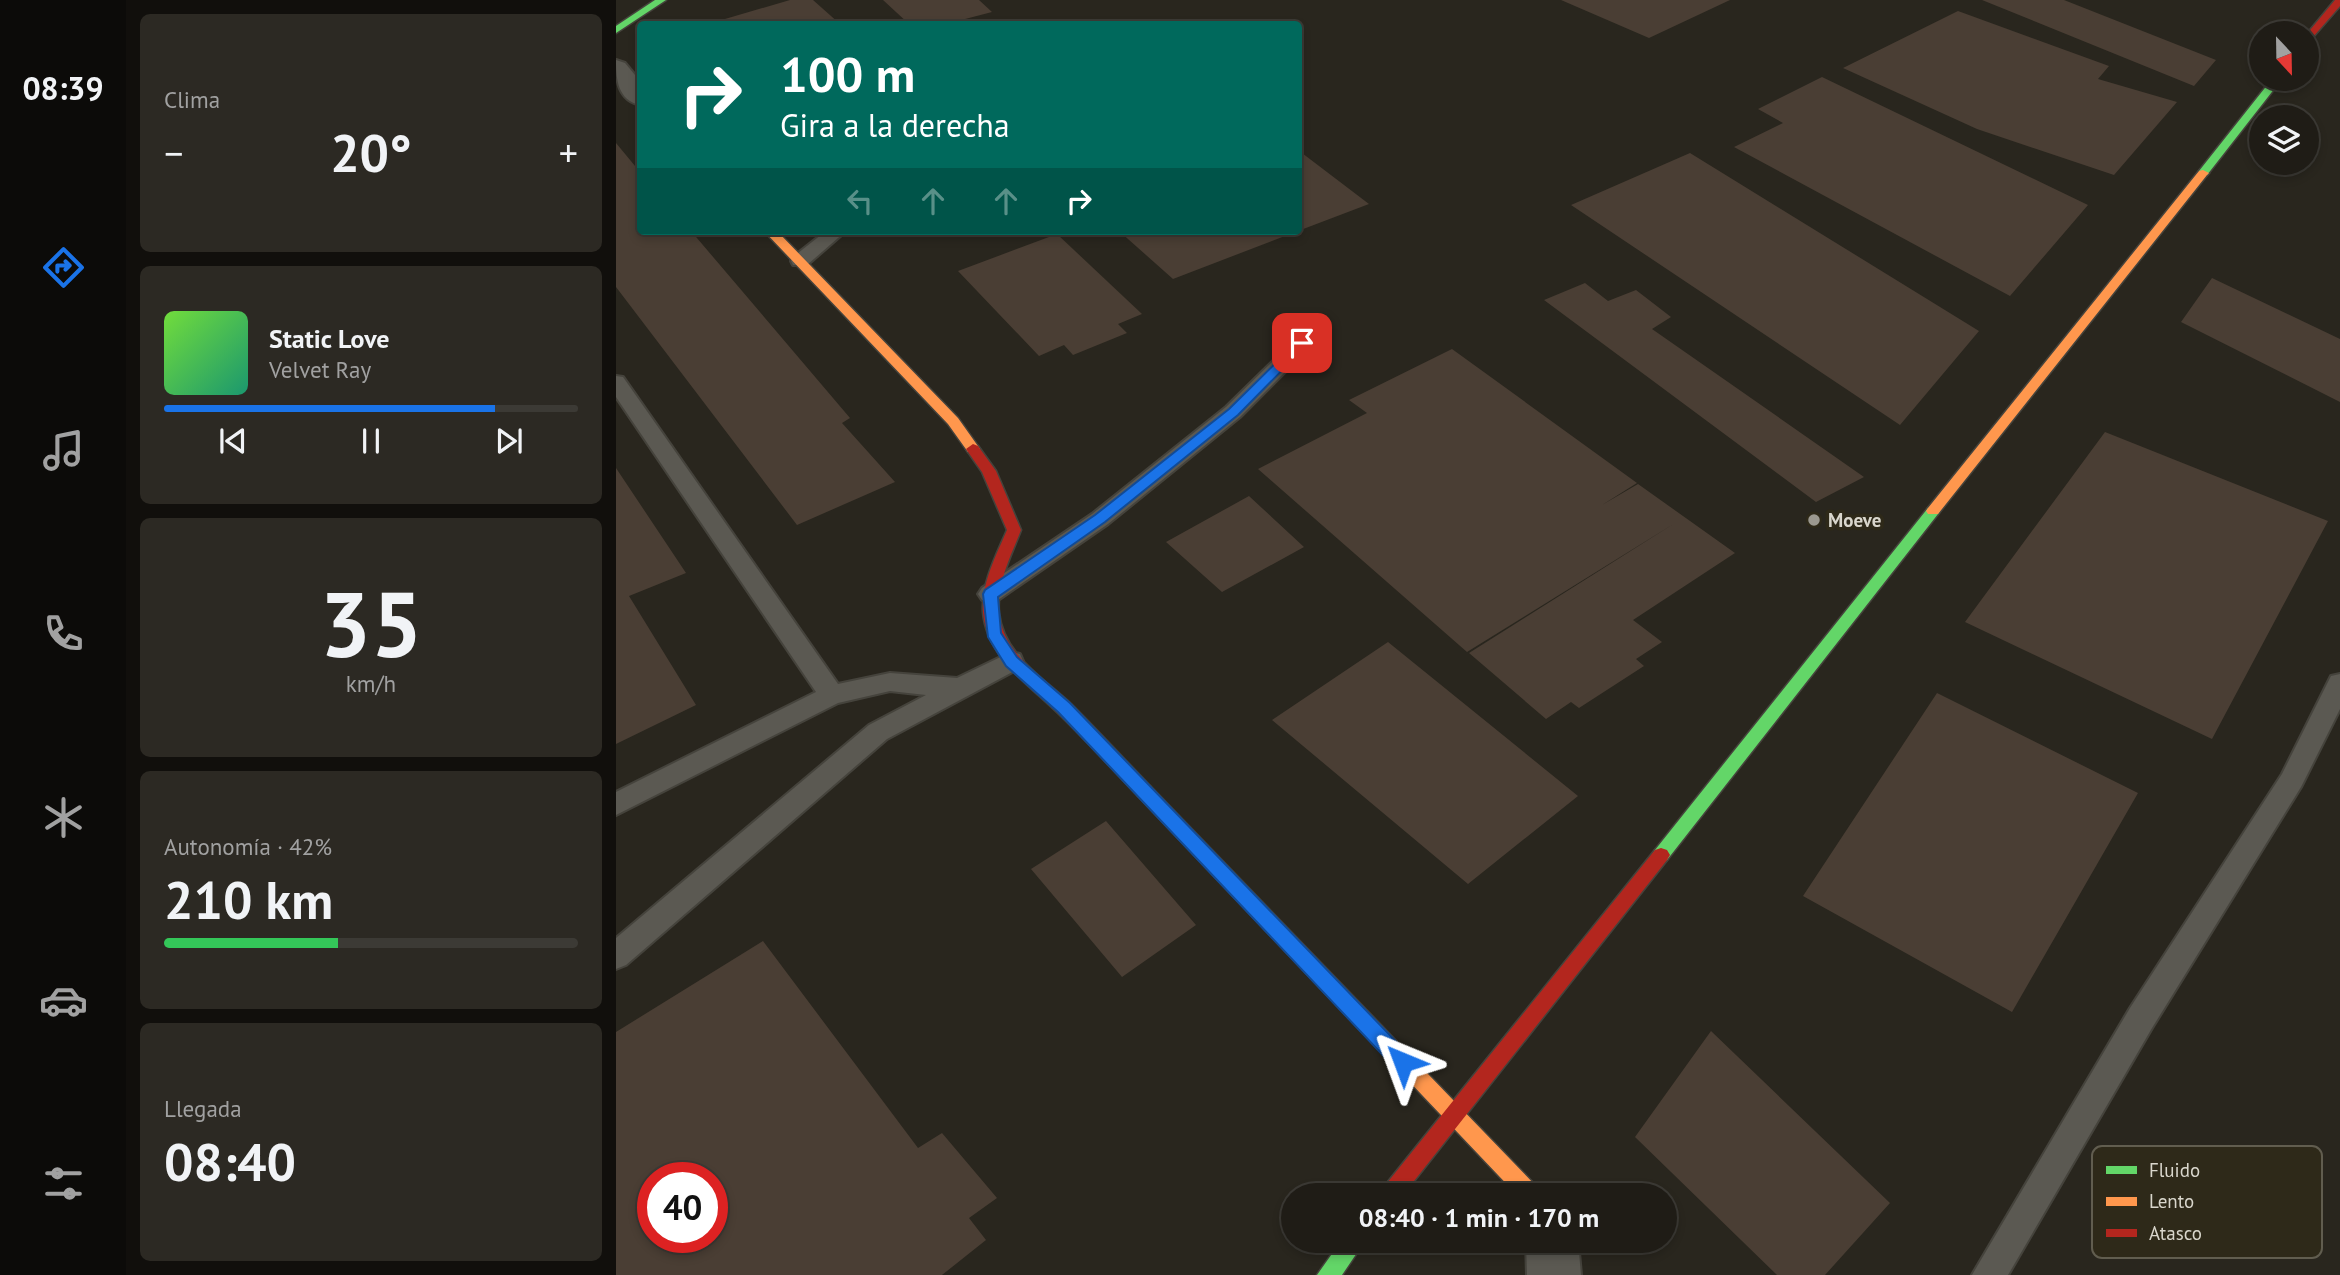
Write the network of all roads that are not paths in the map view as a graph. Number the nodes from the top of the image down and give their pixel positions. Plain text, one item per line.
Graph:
1 (661, 0) edge
2 (2340, 0) edge
3 (2319, 26) edge
4 (616, 30) edge
5 (616, 68) edge
6 (2267, 91) edge
7 (637, 93) edge
8 (774, 235) edge
9 (832, 235) edge
10 (800, 261) junction
11 (1320, 326) dead end
12 (616, 382) edge
13 (990, 594) junction
14 (1012, 661) junction
15 (2340, 682) edge
16 (961, 688) junction
17 (832, 695) junction
18 (616, 804) edge
19 (616, 956) edge
20 (1453, 1114) junction
21 (1399, 1183) edge
22 (1519, 1183) edge
23 (1345, 1253) edge
24 (1553, 1253) edge
25 (1328, 1275) edge
26 (1554, 1275) edge
27 (1989, 1275) edge

1 - 4 street
2 - 3 street
5 - 7 street
6 - 20 street
8 - 10 street
9 - 10 lane
10 - 13 street
11 - 13 lane
12 - 17 lane
13 - 14 street
14 - 16 lane
14 - 20 street
15 - 27 lane
16 - 17 lane
16 - 19 lane
17 - 18 lane
20 - 21 street
20 - 22 street
23 - 25 street
24 - 26 street

